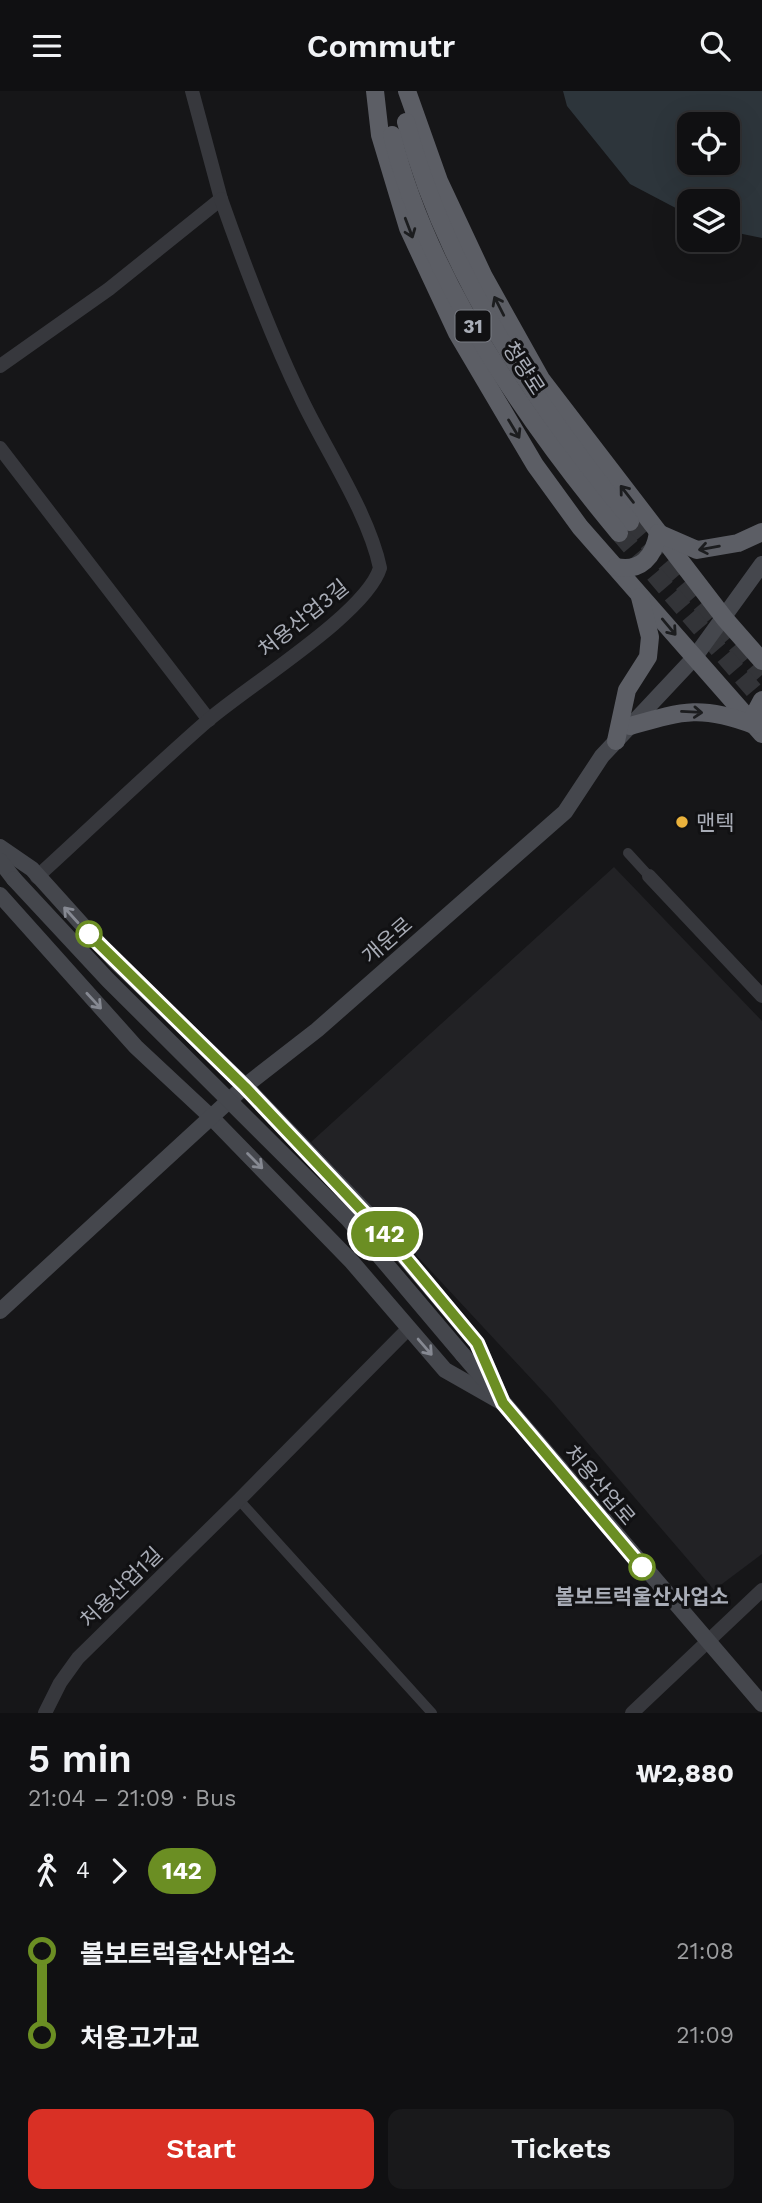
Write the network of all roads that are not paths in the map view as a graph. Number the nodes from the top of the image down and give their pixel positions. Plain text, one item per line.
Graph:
1 (192, 91) edge
2 (375, 91) edge
3 (381, 91) edge
4 (399, 91) edge
5 (407, 91) edge
6 (221, 199) junction
7 (0, 366) edge
8 (0, 448) edge
9 (762, 532) edge
10 (658, 533) junction
11 (762, 564) edge
12 (616, 567) junction
13 (639, 594) junction
14 (725, 619) junction
15 (695, 658) junction
16 (762, 661) edge
17 (762, 700) edge
18 (209, 720) junction
19 (630, 726) junction
20 (758, 729) edge
21 (616, 741) junction
22 (0, 847) edge
23 (628, 853) dead end
24 (0, 861) edge
25 (649, 876) joint
26 (37, 877) junction
27 (0, 895) edge
28 (762, 996) edge
29 (245, 1087) junction
30 (211, 1117) junction
31 (0, 1311) edge
32 (409, 1328) junction
33 (503, 1403) junction
34 (239, 1500) junction
35 (762, 1590) edge
36 (705, 1641) junction
37 (762, 1704) edge
38 (45, 1713) edge
39 (432, 1713) edge
40 (632, 1713) edge

1 - 6 street, 처용산업3길
2 -> 12 highway
3 - 4 highway, 청량로 / 31
10 -> 5 highway
6 - 7 street
6 - 18 street, 처용산업3길
8 - 18 street
9 -> 10 highway
10 - 12 highway
10 - 14 highway
11 - 14 main road, 개운로
12 - 13 highway
13 -> 15 highway
13 - 21 highway
14 - 15 main road, 개운로
14 - 16 highway
15 - 19 main road, 개운로
15 - 20 highway
17 - 20 highway
18 - 26 street, 처용산업3길
19 -> 20 highway
19 - 21 main road, 개운로
21 - 29 main road, 개운로
22 - 26 main road
23 - 25 street
24 - 33 main road, 처용산업로, bridge
25 - 28 street
29 -> 26 main road
27 -> 30 main road
29 - 30 main road, 개운로
29 - 33 main road
30 - 31 main road, 개운로
30 -> 32 main road
32 -> 33 main road
32 - 34 street, 처용산업1길
33 - 36 main road, 처용산업로
34 - 38 street, 처용산업1길
34 - 39 street
35 - 36 street
36 - 37 main road, 처용산업로
36 - 40 street

